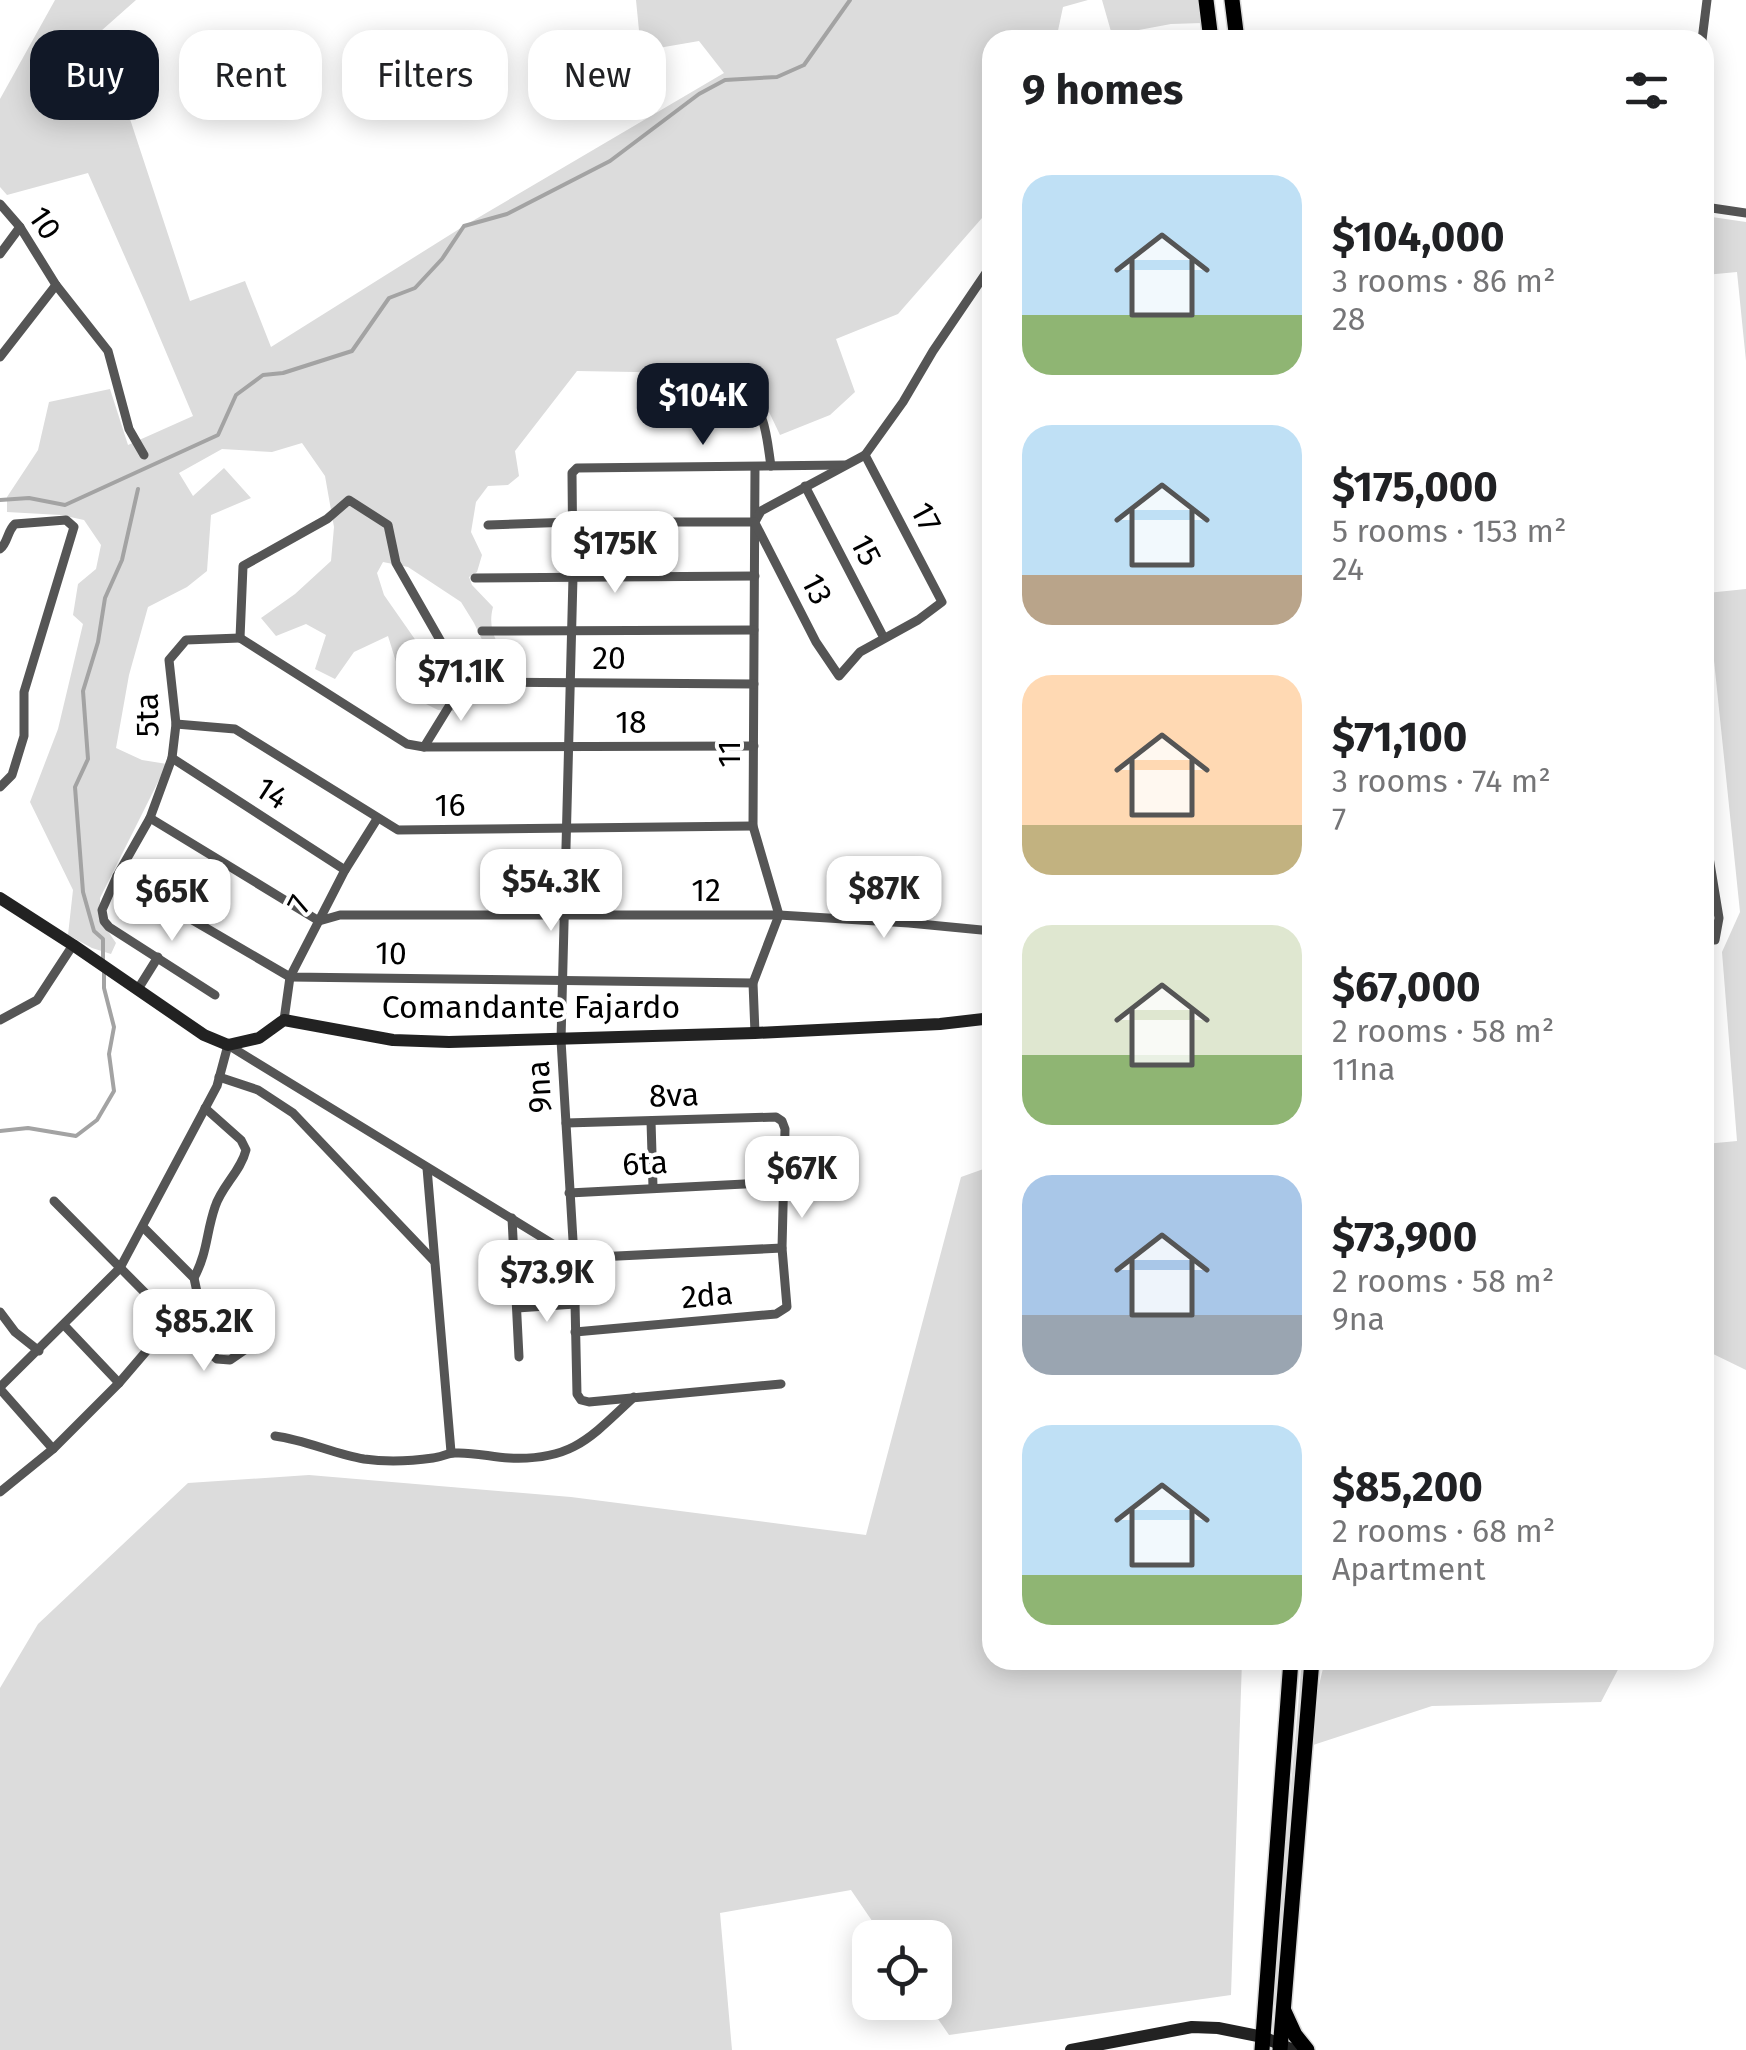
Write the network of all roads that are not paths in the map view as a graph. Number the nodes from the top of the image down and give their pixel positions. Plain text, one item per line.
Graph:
1 (1206, 0) edge
2 (1232, 0) edge
3 (1707, 0) edge
4 (1210, 30) edge
5 (1236, 30) edge
6 (1703, 30) edge
7 (0, 204) edge
8 (1714, 207) edge
9 (1746, 212) edge
10 (20, 228) junction
11 (0, 254) edge
12 (982, 279) edge
13 (56, 285) junction
14 (0, 358) edge
15 (644, 391) dead end
16 (144, 455) dead end
17 (865, 455) junction
18 (844, 465) junction
19 (755, 466) junction
20 (771, 466) junction
21 (805, 486) junction
22 (572, 522) junction
23 (755, 522) junction
24 (488, 525) dead end
25 (0, 549) edge
26 (755, 576) junction
27 (474, 578) dead end
28 (572, 578) junction
29 (754, 630) junction
30 (482, 631) dead end
31 (571, 632) junction
32 (240, 638) junction
33 (884, 638) junction
34 (464, 682) junction
35 (569, 683) junction
36 (754, 684) junction
37 (176, 724) junction
38 (754, 746) junction
39 (424, 747) junction
40 (569, 748) junction
41 (172, 758) junction
42 (0, 788) edge
43 (150, 818) junction
44 (377, 819) junction
45 (753, 826) junction
46 (566, 830) junction
47 (345, 870) junction
48 (117, 876) junction
49 (1714, 888) edge
50 (0, 898) edge
51 (565, 915) junction
52 (778, 915) junction
53 (319, 921) junction
54 (982, 930) edge
55 (1714, 930) edge
56 (73, 945) junction
57 (158, 958) junction
58 (290, 977) junction
59 (564, 980) junction
60 (752, 983) junction
61 (138, 989) junction
62 (215, 996) dead end
63 (982, 1019) edge
64 (0, 1020) edge
65 (284, 1020) junction
66 (756, 1033) junction
67 (562, 1040) junction
68 (228, 1045) junction
69 (220, 1077) junction
70 (205, 1108) junction
71 (650, 1121) junction
72 (566, 1122) junction
73 (427, 1168) junction
74 (783, 1182) junction
75 (654, 1187) junction
76 (570, 1193) junction
77 (54, 1201) dead end
78 (512, 1218) junction
79 (143, 1226) junction
80 (782, 1248) junction
81 (574, 1257) junction
82 (434, 1261) junction
83 (515, 1261) junction
84 (120, 1268) junction
85 (194, 1278) junction
86 (574, 1304) junction
87 (517, 1308) junction
88 (0, 1312) edge
89 (173, 1321) junction
90 (64, 1325) junction
91 (575, 1332) junction
92 (246, 1349) dead end
93 (38, 1350) junction
94 (519, 1357) dead end
95 (119, 1383) junction
96 (781, 1384) dead end
97 (0, 1388) edge
98 (634, 1398) junction
99 (275, 1436) dead end
100 (53, 1449) junction
101 (452, 1452) junction
102 (0, 1492) edge
103 (1290, 1670) edge
104 (1311, 1670) edge
105 (1283, 2009) junction
106 (1262, 2044) edge
107 (1284, 2048) edge
108 (1071, 2050) edge
109 (1307, 2050) edge

1 - 4 highway
2 - 5 highway
3 - 6 street
7 - 10 street, 10
8 - 9 street
10 - 11 street
10 - 13 street, 10
12 - 17 street
13 - 14 street
13 - 16 street, 10
15 - 20 street
17 - 18 street
17 - 33 street, 17
18 - 20 street
18 - 21 street
19 - 20 street
19 - 22 street, 9na
19 - 23 street, 11
21 - 23 street
21 - 33 street, 15
22 - 23 street
22 - 24 street
22 - 28 street, 9na
23 - 26 street, 11
23 - 33 street, 13
25 - 42 street
26 - 28 street
26 - 29 street, 11
27 - 28 street
28 - 31 street, 9na
29 - 31 street
29 - 36 street, 11
30 - 31 street
31 - 35 street, 9na
32 - 34 street
32 - 37 street, 5ta
32 - 39 street, 18
34 - 35 street, 20
34 - 39 street
35 - 36 street, 20
35 - 40 street, 9na
36 - 38 street, 11
37 - 41 street, 5ta
37 - 44 street, 16
38 - 40 street, 18
38 - 45 street, 11
39 - 40 street, 18
40 - 46 street, 9na
41 - 43 street, 5ta
41 - 47 street, 14
43 - 48 street, 5ta
43 - 53 street
44 - 46 street, 16
44 - 47 street, 7
45 - 46 street, 16
45 - 52 street, 11
46 - 51 street, 9na
47 - 53 street, 7
48 - 57 street, 5ta
48 - 58 street, 10
49 - 55 street
50 - 56 street
51 - 52 street, 12
51 - 53 street, 12
51 - 59 street, 9na
52 - 54 street, 12
52 - 60 street
53 - 58 street, 7
56 - 61 street
56 - 64 street
57 - 61 street
57 - 62 street
58 - 59 street, 10
58 - 65 street, 7
59 - 60 street, 10
59 - 67 street, 9na
60 - 66 street
61 - 68 street
63 - 66 street, Comandante Fajardo
65 - 67 street, Comandante Fajardo
65 - 68 street
66 - 67 street, Comandante Fajardo
67 - 72 street, 9na
68 - 69 street
68 - 73 street
69 - 70 street
69 - 82 street
70 - 79 street
70 - 85 street
71 - 72 street, 8va
71 - 74 street, 8va
71 - 75 street
72 - 76 street, 9na
73 - 78 street
73 - 82 street
74 - 75 street, 6ta
74 - 80 street
75 - 76 street, 6ta
76 - 81 street, 9na
77 - 84 street
78 - 81 street
78 - 83 street
79 - 84 street
79 - 85 street
80 - 81 street
80 - 91 street, 2da
81 - 83 street
81 - 86 street, 9na
82 - 101 street
83 - 87 street
84 - 89 street
84 - 90 street
85 - 89 street
86 - 87 street
86 - 91 street, 9na
87 - 94 street
88 - 93 street
89 - 92 street
89 - 95 street
90 - 93 street
90 - 95 street
91 - 98 street, 9na
93 - 97 street
95 - 100 street
96 - 98 street
97 - 100 street
98 - 101 street
99 - 101 street
100 - 102 street
103 - 106 highway
104 - 105 highway
105 - 107 highway
105 - 109 highway
106 - 107 street
106 - 108 street

